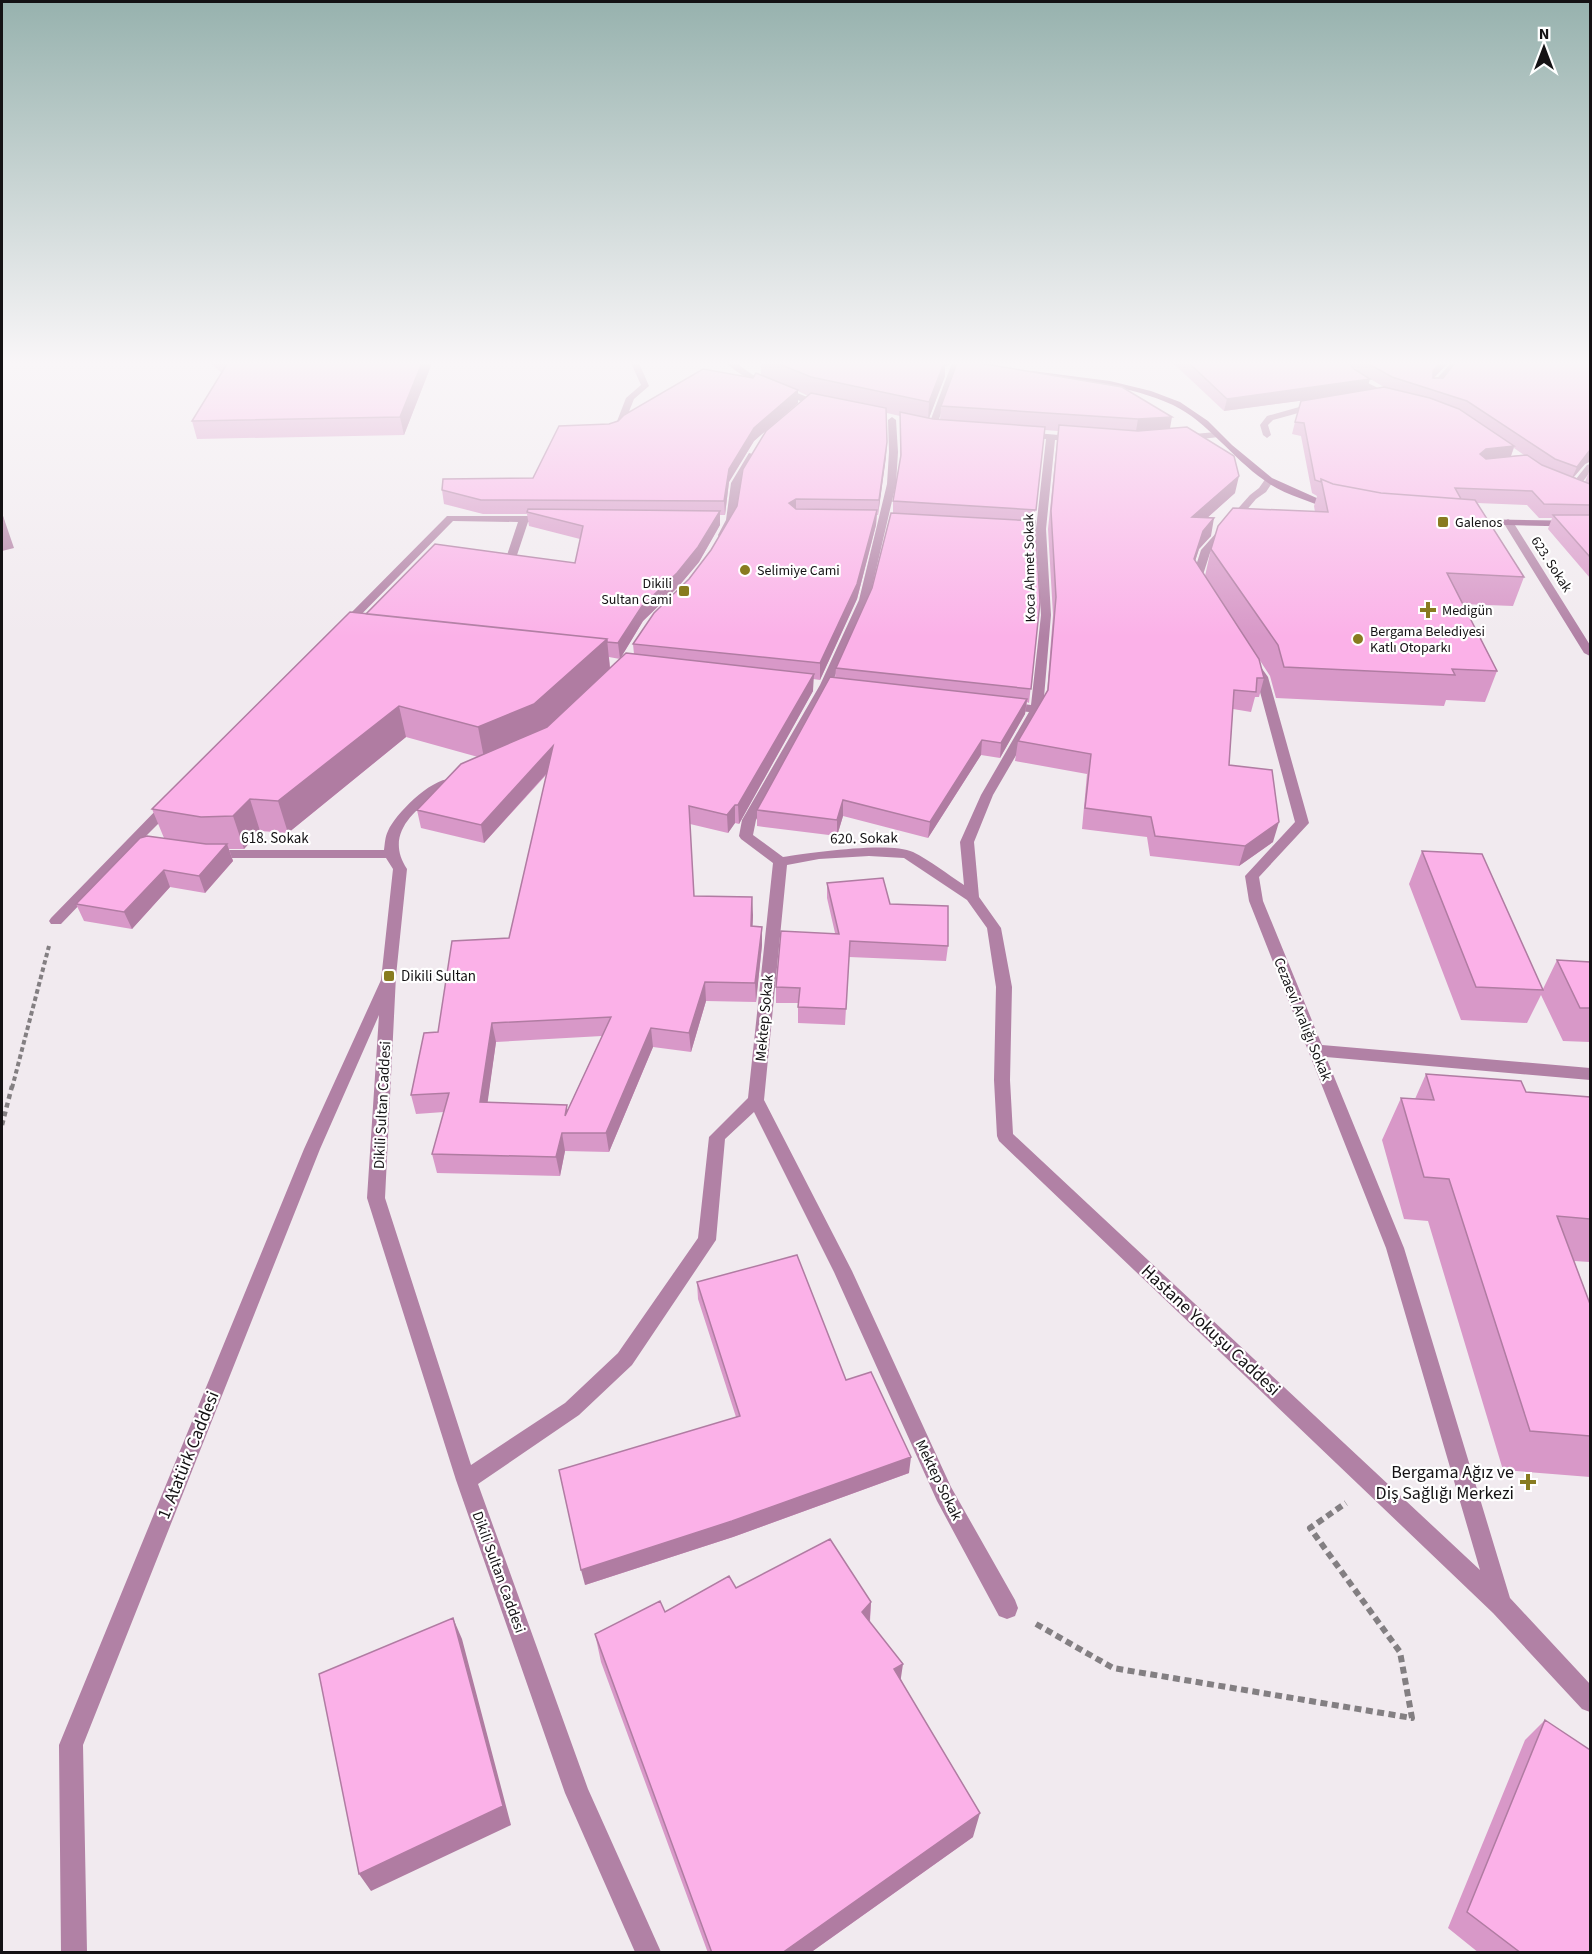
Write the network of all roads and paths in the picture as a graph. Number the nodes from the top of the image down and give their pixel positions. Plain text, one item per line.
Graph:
1 (753, 454) edge
2 (894, 454) edge
3 (1048, 454) edge
4 (1237, 454) edge
5 (1590, 467) edge
6 (1269, 480) junction
7 (1563, 482) edge
8 (1340, 509) edge
9 (524, 519) junction
10 (558, 519) edge
11 (1464, 522) edge
12 (1508, 522) junction
13 (1590, 524) edge
14 (715, 547) edge
15 (509, 564) edge
16 (1210, 598) edge
17 (342, 634) edge
18 (1243, 647) edge
19 (1590, 653) edge
20 (990, 704) edge
21 (1037, 709) junction
22 (457, 778) edge
23 (180, 793) edge
24 (131, 843) junction
25 (165, 848) edge
26 (200, 853) edge
27 (391, 854) junction
28 (780, 862) junction
29 (972, 897) junction
30 (56, 921) joint
31 (389, 976) junction
32 (1315, 1050) junction
33 (1590, 1074) edge
34 (756, 1100) junction
35 (2, 1125) edge
36 (466, 1480) junction
37 (1373, 1483) junction
38 (1501, 1605) junction
39 (1007, 1608) joint
40 (1590, 1701) edge
41 (74, 1953) edge
42 (648, 1953) edge

1 - 14 street
2 - 28 street
3 - 21 street, Koca Ahmet Sokak
4 - 6 main road
5 - 7 street
6 - 8 main road
6 - 16 street
9 - 10 street
9 - 15 street
9 - 17 street
11 - 12 main road
12 - 13 main road
12 - 19 street, 623. Sokak
18 - 32 street, Cezaevi Aralığı Sokak
20 - 21 street
21 - 29 street, Koca Ahmet Sokak
22 - 27 street, Dikili Sultan Caddesi
23 - 24 street
24 - 25 street
24 - 30 street
26 - 27 street, 618. Sokak
27 - 31 street, Dikili Sultan Caddesi
28 - 29 street, 620. Sokak
28 - 34 street, Mektep Sokak
29 - 37 street, Hastane Yokuşu Caddesi
30 - 35 path
31 - 36 street, Dikili Sultan Caddesi
31 - 41 street, 1. Atatürk Caddesi
32 - 33 street
32 - 38 street, Cezaevi Aralığı Sokak
34 - 36 street
34 - 39 street, Mektep Sokak
36 - 42 street, Dikili Sultan Caddesi
37 - 38 street, Hastane Yokuşu Caddesi
37 - 39 path
38 - 40 street, Hastane Yokuşu Caddesi

